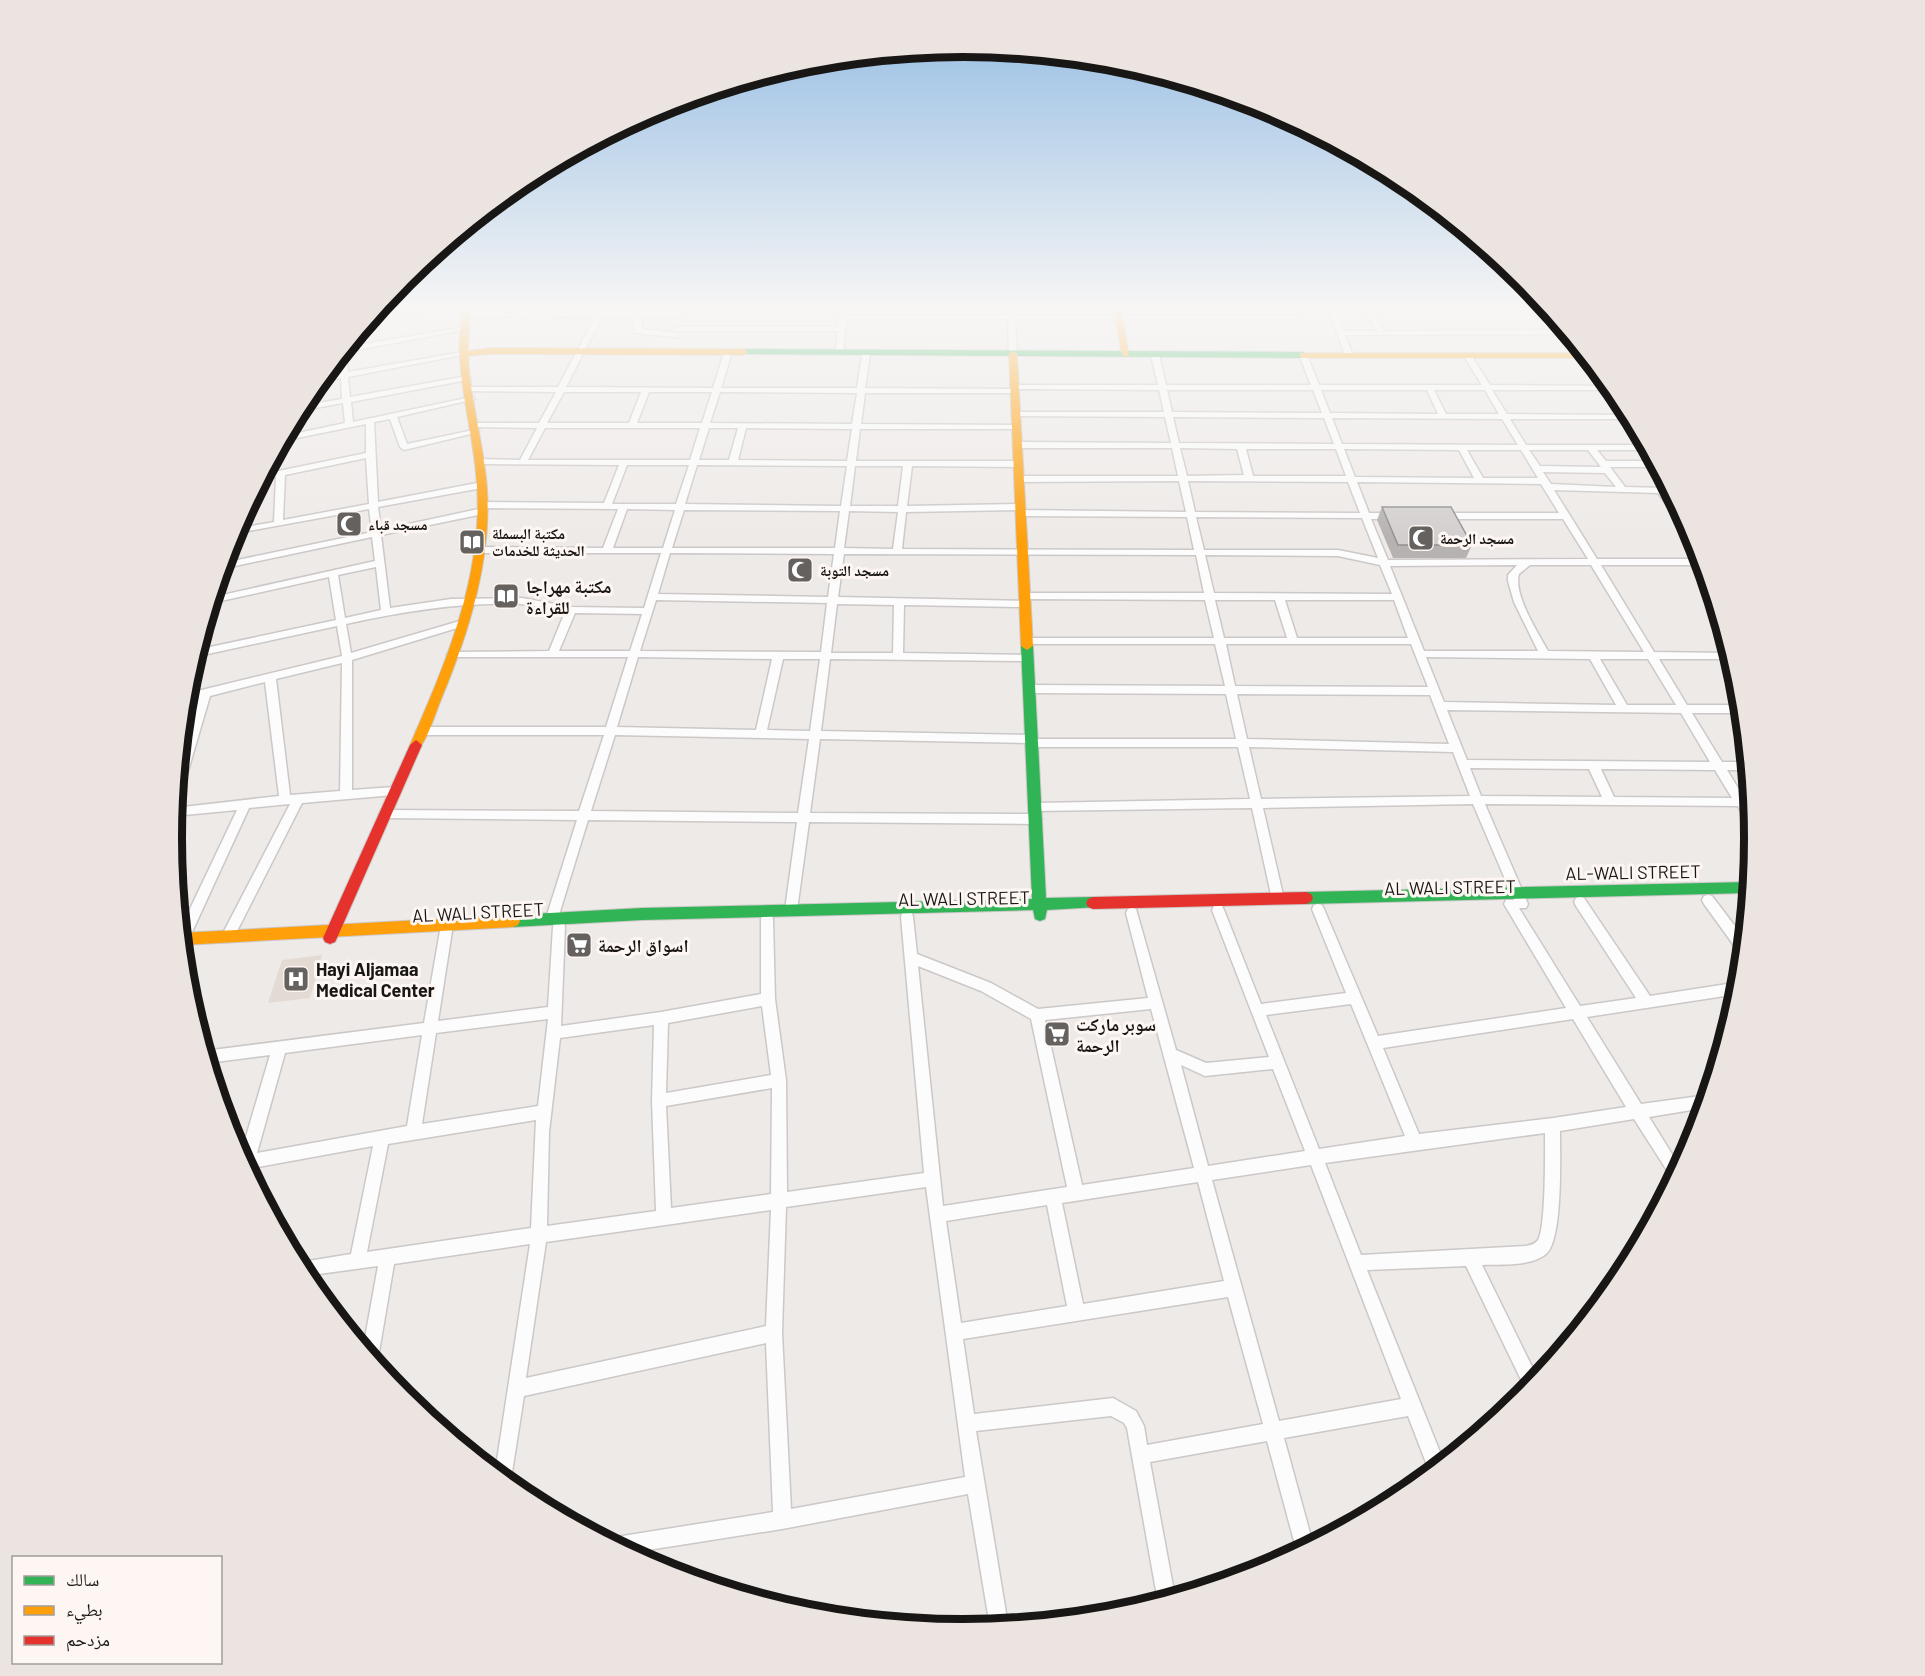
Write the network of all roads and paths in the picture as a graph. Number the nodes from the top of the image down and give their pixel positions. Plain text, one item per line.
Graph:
1 (346, 385) edge
2 (468, 385) edge
3 (564, 385) edge
4 (718, 385) edge
5 (862, 385) edge
6 (1015, 385) edge
7 (1162, 387) junction
8 (1316, 387) junction
9 (1429, 387) junction
10 (1486, 387) junction
11 (1600, 388) edge
12 (469, 389) junction
13 (1015, 389) junction
14 (562, 390) junction
15 (646, 390) junction
16 (716, 390) junction
17 (861, 391) junction
18 (347, 401) junction
19 (311, 407) edge
20 (1168, 414) junction
21 (1328, 416) junction
22 (1443, 416) junction
23 (1504, 416) junction
24 (393, 417) junction
25 (1620, 417) edge
26 (1016, 421) junction
27 (370, 422) junction
28 (543, 424) junction
29 (632, 425) junction
30 (705, 425) junction
31 (350, 426) junction
32 (743, 426) junction
33 (856, 427) junction
34 (474, 428) junction
35 (292, 437) edge
36 (1017, 446) junction
37 (1176, 447) junction
38 (1241, 447) junction
39 (1339, 447) junction
40 (1462, 448) junction
41 (1523, 448) junction
42 (1591, 448) junction
43 (1639, 448) edge
44 (369, 456) junction
45 (480, 462) junction
46 (524, 462) junction
47 (624, 463) junction
48 (693, 463) junction
49 (733, 463) junction
50 (851, 463) junction
51 (908, 463) junction
52 (1018, 464) junction
53 (1648, 464) edge
54 (1605, 467) junction
55 (1536, 469) junction
56 (281, 473) junction
57 (271, 475) edge
58 (1184, 478) junction
59 (1249, 478) junction
60 (1019, 480) junction
61 (1351, 480) junction
62 (1480, 481) junction
63 (1545, 484) junction
64 (482, 485) junction
65 (1623, 490) junction
66 (1661, 490) edge
67 (374, 506) junction
68 (607, 506) junction
69 (624, 506) junction
70 (680, 506) junction
71 (483, 508) junction
72 (845, 509) junction
73 (903, 509) junction
74 (1020, 510) junction
75 (1192, 516) junction
76 (1366, 516) junction
77 (1408, 516) edge
78 (1429, 516) edge
79 (1565, 516) junction
80 (278, 524) junction
81 (245, 530) edge
82 (375, 534) junction
83 (481, 550) junction
84 (607, 550) junction
85 (666, 551) junction
86 (839, 552) junction
87 (897, 552) junction
88 (1023, 553) junction
89 (1201, 553) junction
90 (1594, 562) junction
91 (1693, 562) edge
92 (381, 563) junction
93 (1386, 563) junction
94 (1527, 563) junction
95 (232, 564) edge
96 (333, 572) junction
97 (652, 597) junction
98 (1211, 597) junction
99 (1279, 597) junction
100 (1399, 597) junction
101 (220, 598) edge
102 (832, 599) junction
103 (470, 600) junction
104 (1025, 600) junction
105 (899, 603) junction
106 (571, 610) junction
107 (647, 611) junction
108 (386, 612) junction
109 (343, 621) junction
110 (464, 623) junction
111 (1027, 641) junction
112 (1415, 641) junction
113 (1221, 642) junction
114 (1293, 642) junction
115 (205, 652) edge
116 (553, 654) junction
117 (634, 654) junction
118 (1420, 654) junction
119 (452, 655) junction
120 (1545, 655) junction
121 (1593, 655) junction
122 (1652, 655) junction
123 (778, 656) junction
124 (825, 656) junction
125 (1721, 656) edge
126 (898, 657) junction
127 (347, 658) junction
128 (1028, 658) junction
129 (270, 676) junction
130 (1029, 689) junction
131 (1434, 691) junction
132 (1232, 692) junction
133 (206, 693) junction
134 (195, 696) edge
135 (1440, 706) junction
136 (1624, 709) junction
137 (1683, 709) junction
138 (1732, 709) edge
139 (422, 731) junction
140 (610, 731) junction
141 (761, 733) junction
142 (815, 735) junction
143 (1032, 741) junction
144 (1244, 743) junction
145 (1457, 748) junction
146 (186, 760) edge
147 (1463, 764) junction
148 (1593, 765) junction
149 (1717, 766) junction
150 (1740, 766) edge
151 (394, 791) junction
152 (346, 795) junction
153 (291, 800) junction
154 (1477, 800) junction
155 (1610, 801) junction
156 (1740, 802) junction
157 (1256, 803) junction
158 (245, 805) junction
159 (1743, 806) edge
160 (183, 811) edge
161 (1035, 813) junction
162 (385, 814) junction
163 (584, 817) junction
164 (804, 817) junction
165 (1742, 887) edge
166 (1278, 899) junction
167 (1741, 899) edge
168 (1708, 900) junction
169 (1516, 901) junction
170 (1580, 902) junction
171 (1040, 909) junction
172 (1318, 909) junction
173 (791, 910) junction
174 (1218, 910) junction
175 (1132, 913) junction
176 (907, 917) junction
177 (767, 919) junction
178 (555, 922) junction
179 (446, 931) junction
180 (187, 932) edge
181 (332, 934) junction
182 (227, 937) junction
183 (1737, 940) edge
184 (188, 942) edge
185 (189, 943) edge
186 (911, 957) junction
187 (1728, 990) edge
188 (1354, 998) junction
189 (768, 999) junction
190 (1155, 1003) junction
191 (1647, 1003) junction
192 (1258, 1011) junction
193 (554, 1012) junction
194 (1577, 1014) junction
195 (1037, 1015) junction
196 (661, 1018) junction
197 (429, 1028) junction
198 (554, 1033) junction
199 (1373, 1044) junction
200 (279, 1048) junction
201 (1170, 1053) junction
202 (213, 1056) edge
203 (1278, 1062) junction
204 (779, 1080) junction
205 (659, 1101) junction
206 (1697, 1102) edge
207 (545, 1112) junction
208 (1636, 1112) junction
209 (1553, 1125) junction
210 (412, 1132) junction
211 (382, 1138) junction
212 (1415, 1142) junction
213 (249, 1154) edge
214 (1316, 1159) junction
215 (253, 1164) edge
216 (1671, 1166) edge
217 (1202, 1175) junction
218 (932, 1179) junction
219 (1076, 1194) junction
220 (1053, 1197) junction
221 (779, 1201) junction
222 (939, 1214) junction
223 (664, 1217) junction
224 (539, 1234) junction
225 (1470, 1257) junction
226 (387, 1258) junction
227 (357, 1261) junction
228 (1357, 1263) junction
229 (310, 1268) edge
230 (1234, 1288) junction
231 (1077, 1312) junction
232 (955, 1332) junction
233 (774, 1333) junction
234 (372, 1349) edge
235 (1528, 1376) edge
236 (516, 1389) junction
237 (1413, 1406) junction
238 (967, 1423) junction
239 (1273, 1431) junction
240 (1142, 1455) junction
241 (1434, 1461) edge
242 (504, 1470) edge
243 (975, 1484) junction
244 (782, 1520) junction
245 (1303, 1540) edge
246 (630, 1544) edge
247 (1165, 1592) edge
248 (998, 1618) edge

1 - 18 street
2 - 12 street
3 - 14 street
4 - 16 street
5 - 17 street
6 - 13 street
7 - 8 street
7 - 13 street
7 - 20 street
8 - 9 street
8 - 21 street
9 - 10 street
9 - 22 street
10 - 11 street
10 - 23 street
12 - 14 street
12 - 18 street
12 - 24 street
12 - 34 street
13 - 17 street
13 - 26 street
14 - 15 street
14 - 28 street
15 - 16 street
15 - 29 street
16 - 17 street
16 - 30 street
17 - 33 street
18 - 19 street
18 - 31 street
20 - 21 street
20 - 26 street
20 - 37 street
21 - 22 street
21 - 39 street
22 - 23 street
23 - 25 street
23 - 41 street
24 - 27 street
24 - 34 street
26 - 33 street
26 - 36 street
27 - 31 street
27 - 44 street
28 - 29 street
28 - 34 street
28 - 46 street
29 - 30 street
30 - 32 street
30 - 48 street
31 - 35 street
32 - 33 street
32 - 49 street
33 - 50 street
34 - 45 street
36 - 37 street
36 - 52 street
37 - 38 street
37 - 58 street
38 - 39 street
38 - 59 street
39 - 40 street
39 - 61 street
40 - 41 street
40 - 62 street
41 - 42 street
41 - 55 street
42 - 43 street
42 - 54 street
44 - 56 street
44 - 67 street
45 - 46 street
45 - 64 street
46 - 47 street
47 - 48 street
47 - 68 street
48 - 49 street
48 - 70 street
49 - 50 street
50 - 51 street
50 - 72 street
51 - 52 street
51 - 73 street
52 - 60 street
53 - 54 street
54 - 55 street
54 - 65 street
55 - 63 street
56 - 57 street
56 - 80 street
58 - 59 street
58 - 60 street
58 - 75 street
59 - 61 street
60 - 74 street
61 - 62 street
61 - 76 street
62 - 63 street
63 - 65 street
63 - 79 street
64 - 67 street
64 - 71 street
65 - 66 street
67 - 80 street
67 - 82 street
68 - 69 street
68 - 71 street
69 - 70 street
69 - 84 street
70 - 72 street
70 - 85 street
71 - 82 street
71 - 83 street
72 - 73 street
72 - 86 street
73 - 74 street
73 - 87 street
74 - 75 street
74 - 88 street
75 - 76 street
75 - 89 street
76 - 77 street
76 - 93 street
78 - 79 street
79 - 90 street
80 - 81 street
82 - 92 street
82 - 95 street
83 - 84 street
83 - 103 street
84 - 85 street
85 - 86 street
85 - 97 street
86 - 87 street
86 - 102 street
87 - 88 street
88 - 89 street
88 - 104 street
89 - 93 street
89 - 98 street
90 - 91 street
90 - 94 street
90 - 122 street
92 - 96 street
92 - 108 street
93 - 94 street
93 - 100 street
94 - 120 street
96 - 101 street
96 - 109 street
97 - 102 street
97 - 107 street
98 - 99 street
98 - 104 street
98 - 113 street
99 - 100 street
99 - 114 street
100 - 112 street
102 - 105 street
102 - 124 street
103 - 106 street
103 - 108 street
103 - 110 street
104 - 105 street
104 - 111 street
105 - 126 street
106 - 107 street
106 - 116 street
107 - 117 street
108 - 109 street
109 - 115 street
109 - 127 street
110 - 119 street
110 - 127 street
111 - 113 street
111 - 128 street
112 - 114 street
112 - 118 street
113 - 114 street
113 - 132 street
116 - 117 street
116 - 119 street
117 - 123 street
117 - 140 street
118 - 120 street
118 - 131 street
119 - 139 street
120 - 121 street
121 - 122 street
121 - 136 street
122 - 125 street
122 - 137 street
123 - 124 street
123 - 141 street
124 - 126 street
124 - 142 street
126 - 128 street
127 - 129 street
127 - 152 street
128 - 130 street
129 - 133 street
129 - 153 street
130 - 132 street
130 - 143 street
131 - 132 street
131 - 135 street
132 - 144 street
133 - 134 street
133 - 146 street
135 - 136 street
135 - 145 street
136 - 137 street
137 - 138 street
137 - 149 street
139 - 140 street
139 - 151 street
140 - 141 street
140 - 163 street
141 - 142 street
142 - 143 street
142 - 164 street
143 - 144 street
143 - 161 street
144 - 145 street
144 - 157 street
145 - 147 street
147 - 148 street
147 - 154 street
148 - 149 street
148 - 155 street
149 - 150 street
149 - 156 street
151 - 152 street
151 - 162 street
152 - 153 street
153 - 158 street
153 - 182 street
154 - 155 street
154 - 157 street
154 - 169 street
155 - 156 street
156 - 159 street
157 - 161 street
157 - 166 street
158 - 160 street
158 - 180 street
161 - 164 street
161 - 171 street
162 - 163 street
162 - 181 street
163 - 164 street
163 - 178 street
164 - 173 street
165 - 169 street, AL-WALI STREET
166 - 169 street, AL WALI STREET
166 - 171 street, AL WALI STREET
167 - 168 street, AL WALI STREET
168 - 170 street, AL WALI STREET
168 - 183 street
169 - 170 street, AL WALI STREET
169 - 172 street, AL WALI STREET
169 - 194 street
170 - 191 street
171 - 173 street, AL WALI STREET
171 - 175 street, AL WALI STREET
171 - 176 street, AL WALI STREET
172 - 174 street, AL WALI STREET
172 - 188 street
173 - 178 street, AL WALI STREET
174 - 175 street, AL WALI STREET
174 - 192 street
175 - 190 street
176 - 177 street, AL WALI STREET
176 - 186 street
177 - 178 street, AL WALI STREET
177 - 189 street
178 - 179 street, AL WALI STREET
178 - 181 street, AL WALI STREET
178 - 193 street
179 - 181 street, AL WALI STREET
179 - 197 street
181 - 182 street, AL WALI STREET
181 - 185 street, AL WALI STREET
182 - 184 street, AL WALI STREET
186 - 195 street
186 - 218 street
187 - 191 street
188 - 192 street
188 - 199 street
189 - 196 street
189 - 204 street
190 - 195 street
190 - 201 street
191 - 194 street
192 - 203 street
193 - 197 street
193 - 198 street
194 - 199 street
194 - 208 street
195 - 219 street
196 - 198 street
196 - 205 street
197 - 200 street
197 - 210 street
198 - 207 street
199 - 212 street
200 - 202 street
200 - 213 street
201 - 203 street
201 - 217 street
203 - 214 street
204 - 205 street
204 - 221 street
205 - 223 street
206 - 208 street
207 - 210 street
207 - 224 street
208 - 209 street
208 - 216 street
209 - 212 street
209 - 225 street
210 - 211 street
211 - 215 street
211 - 227 street
212 - 214 street
214 - 217 street
214 - 228 street
217 - 219 street
217 - 230 street
218 - 221 street
218 - 222 street
219 - 220 street
220 - 222 street
220 - 231 street
221 - 223 street
221 - 233 street
222 - 232 street
223 - 224 street
224 - 226 street
224 - 236 street
225 - 228 street
225 - 235 street
226 - 227 street
226 - 234 street
227 - 229 street
228 - 237 street
230 - 231 street
230 - 239 street
231 - 232 street
232 - 238 street
233 - 236 street
233 - 244 street
236 - 242 street
237 - 239 street
237 - 241 street
238 - 240 street
238 - 243 street
239 - 240 street
239 - 245 street
240 - 247 street
243 - 244 street
243 - 248 street
244 - 246 street

